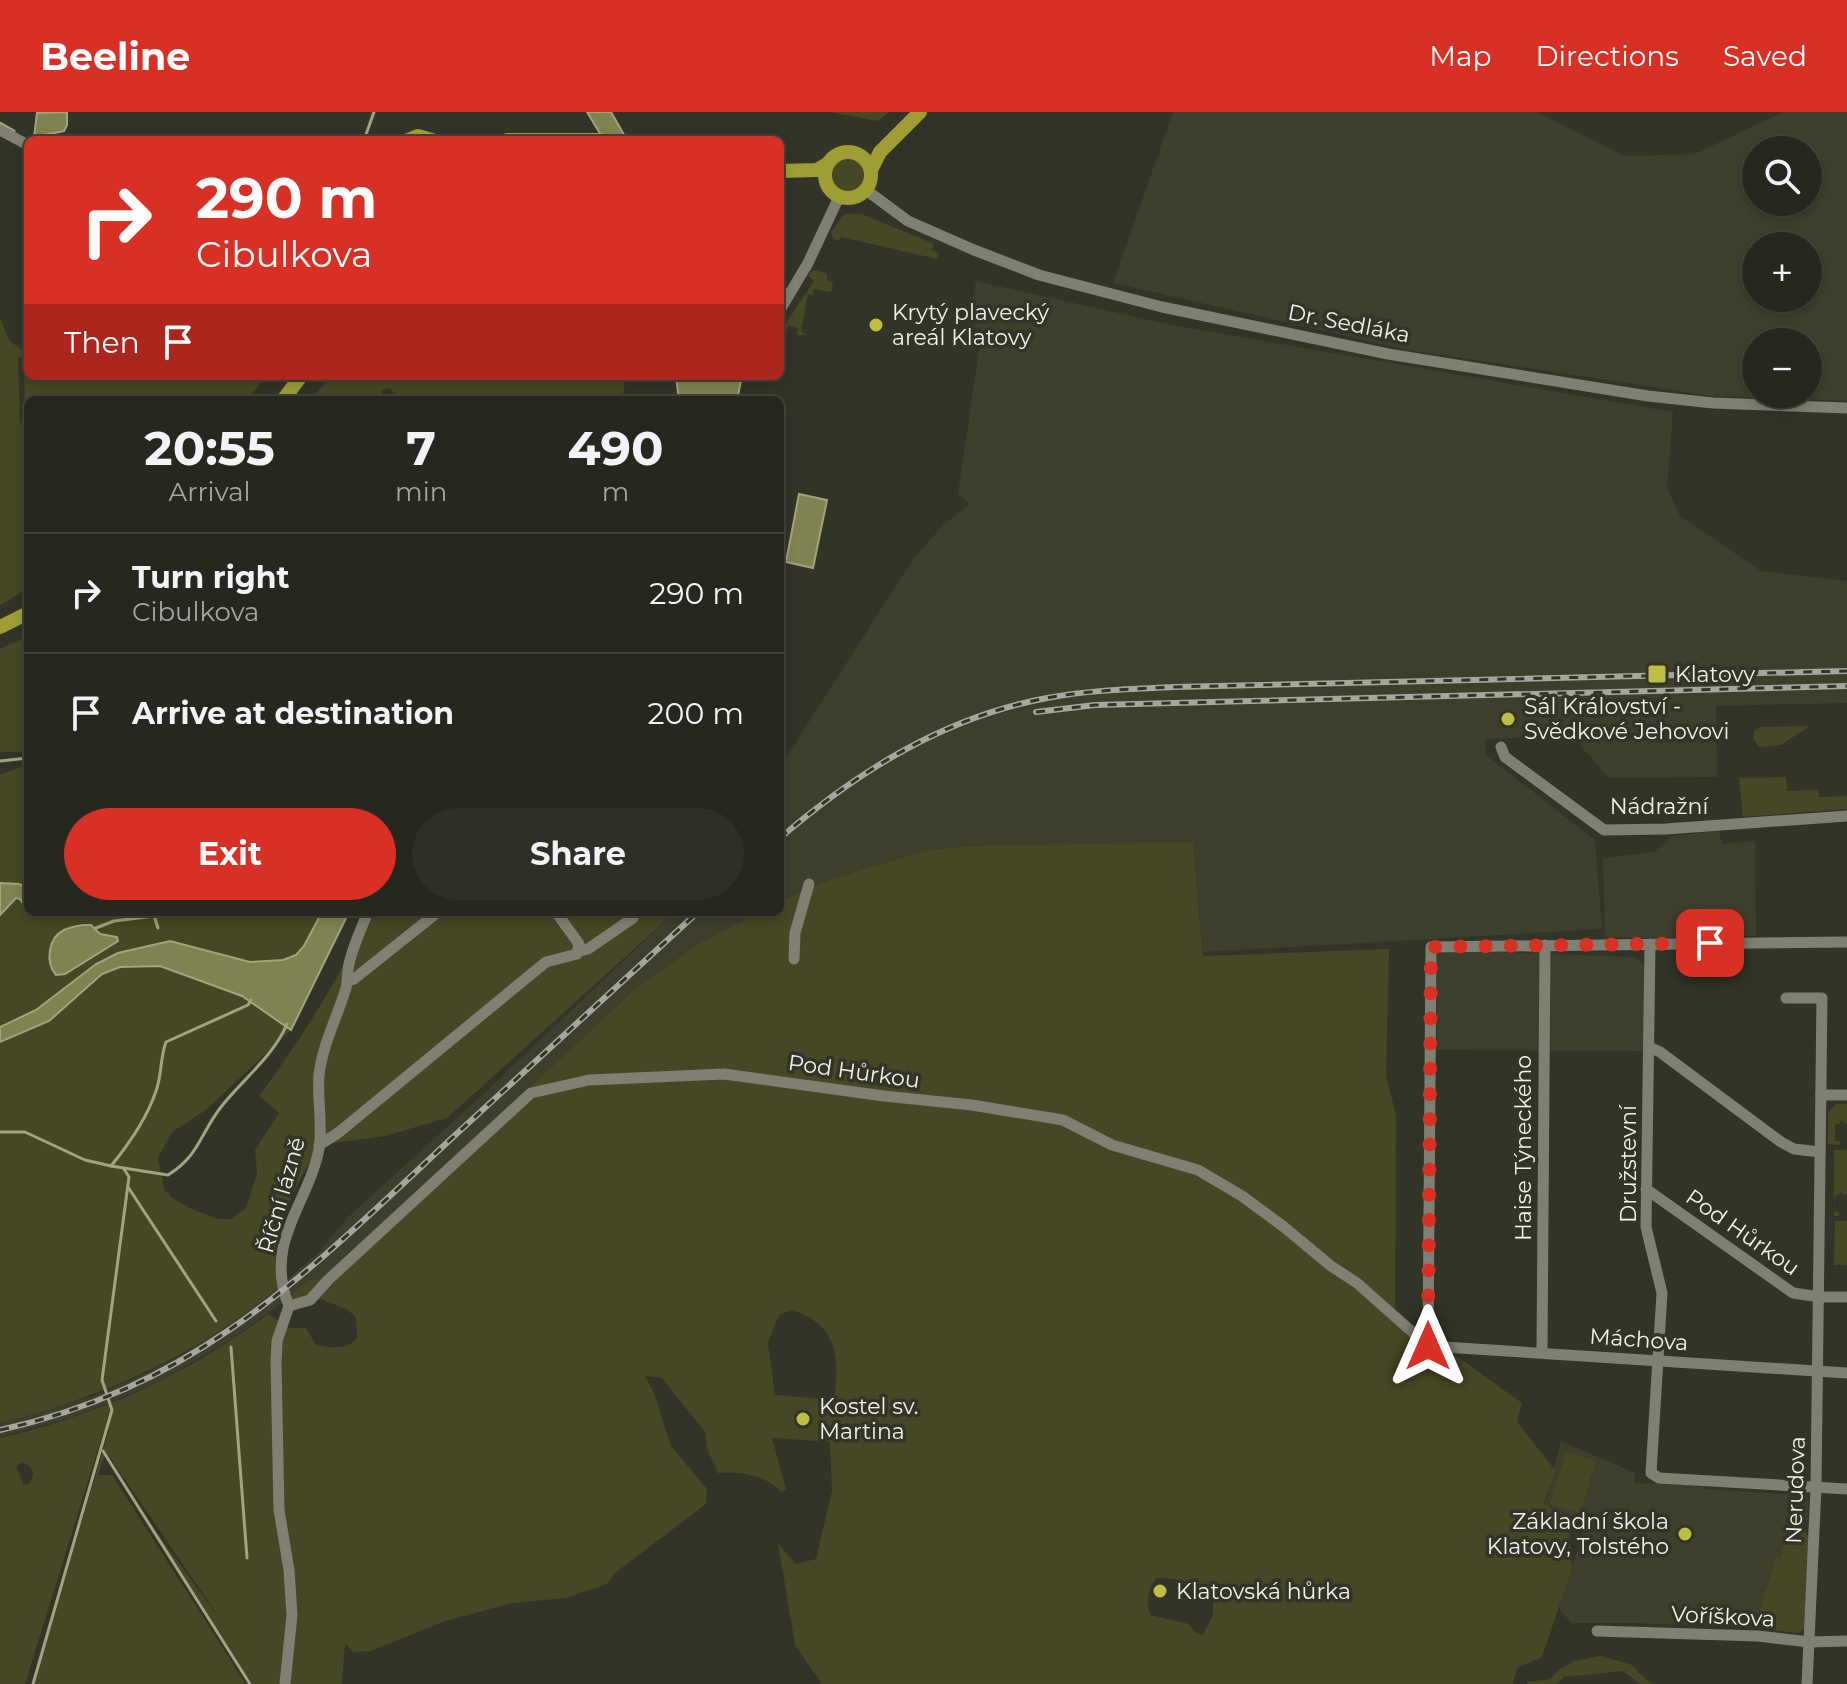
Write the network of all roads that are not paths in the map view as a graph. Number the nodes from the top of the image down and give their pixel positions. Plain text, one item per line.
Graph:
1 (920, 112) edge
2 (904, 126) junction
3 (0, 130) edge
4 (24, 143) edge
5 (857, 154) junction
6 (827, 164) junction
7 (871, 170) junction
8 (784, 172) edge
9 (784, 173) edge
10 (827, 186) junction
11 (866, 190) junction
12 (839, 197) junction
13 (784, 304) edge
14 (1847, 408) edge
15 (24, 615) edge
16 (0, 627) edge
17 (1501, 747) dead end
18 (1847, 816) edge
19 (809, 884) dead end
20 (366, 916) edge
21 (433, 916) edge
22 (560, 916) edge
23 (633, 918) dead end
24 (1847, 942) edge
25 (1650, 944) junction
26 (1545, 945) junction
27 (580, 951) junction
28 (794, 959) dead end
29 (348, 981) junction
30 (1786, 998) dead end
31 (1649, 1047) junction
32 (1821, 1095) junction
33 (1847, 1095) edge
34 (319, 1145) junction
35 (1820, 1152) junction
36 (1646, 1189) junction
37 (1820, 1297) junction
38 (1847, 1297) edge
39 (289, 1306) junction
40 (1428, 1346) junction
41 (1542, 1352) junction
42 (1658, 1361) junction
43 (1818, 1371) junction
44 (1847, 1373) edge
45 (1816, 1487) junction
46 (1847, 1489) edge
47 (1597, 1631) dead end
48 (1847, 1641) edge
49 (1809, 1642) junction
50 (285, 1684) edge
51 (1807, 1684) edge

1 - 2 main road
2 - 5 main road
2 - 7 main road
3 - 4 street
5 - 6 main road
5 - 7 main road
6 - 8 main road
6 - 10 main road
7 - 11 main road
9 - 10 main road
10 - 12 main road
11 - 12 main road
11 - 14 street, Dr. Sedláka
12 - 13 street
15 - 16 main road
17 - 18 street, Nádražní
19 - 28 street
20 - 29 street, Říční lázně
21 - 29 street
22 - 27 street
23 - 27 street
24 - 25 street
25 - 26 street
25 - 31 street, Družstevní
26 - 40 street
26 - 41 street, Haise Týneckého
27 - 34 street
29 - 34 street, Říční lázně
30 - 32 street, Pod Hůrkou
31 - 35 street
31 - 36 street, Družstevní
32 - 33 street
32 - 35 street, Pod Hůrkou
34 - 39 street, Říční lázně
35 - 37 street, Pod Hůrkou
36 - 37 street, Pod Hůrkou
36 - 42 street, Družstevní
37 - 38 street, Pod Hůrkou
37 - 43 street, Nerudova
39 - 40 street, Pod Hůrkou
39 - 50 street, Říční lázně
40 - 41 street, Máchova
41 - 42 street, Máchova
42 - 43 street, Máchova
42 - 45 street, Družstevní
43 - 44 street, Máchova
43 - 45 street, Nerudova
45 - 46 street
45 - 49 street, Nerudova
47 - 49 street, Voříškova
48 - 49 street, Voříškova
49 - 51 street, Nerudova

